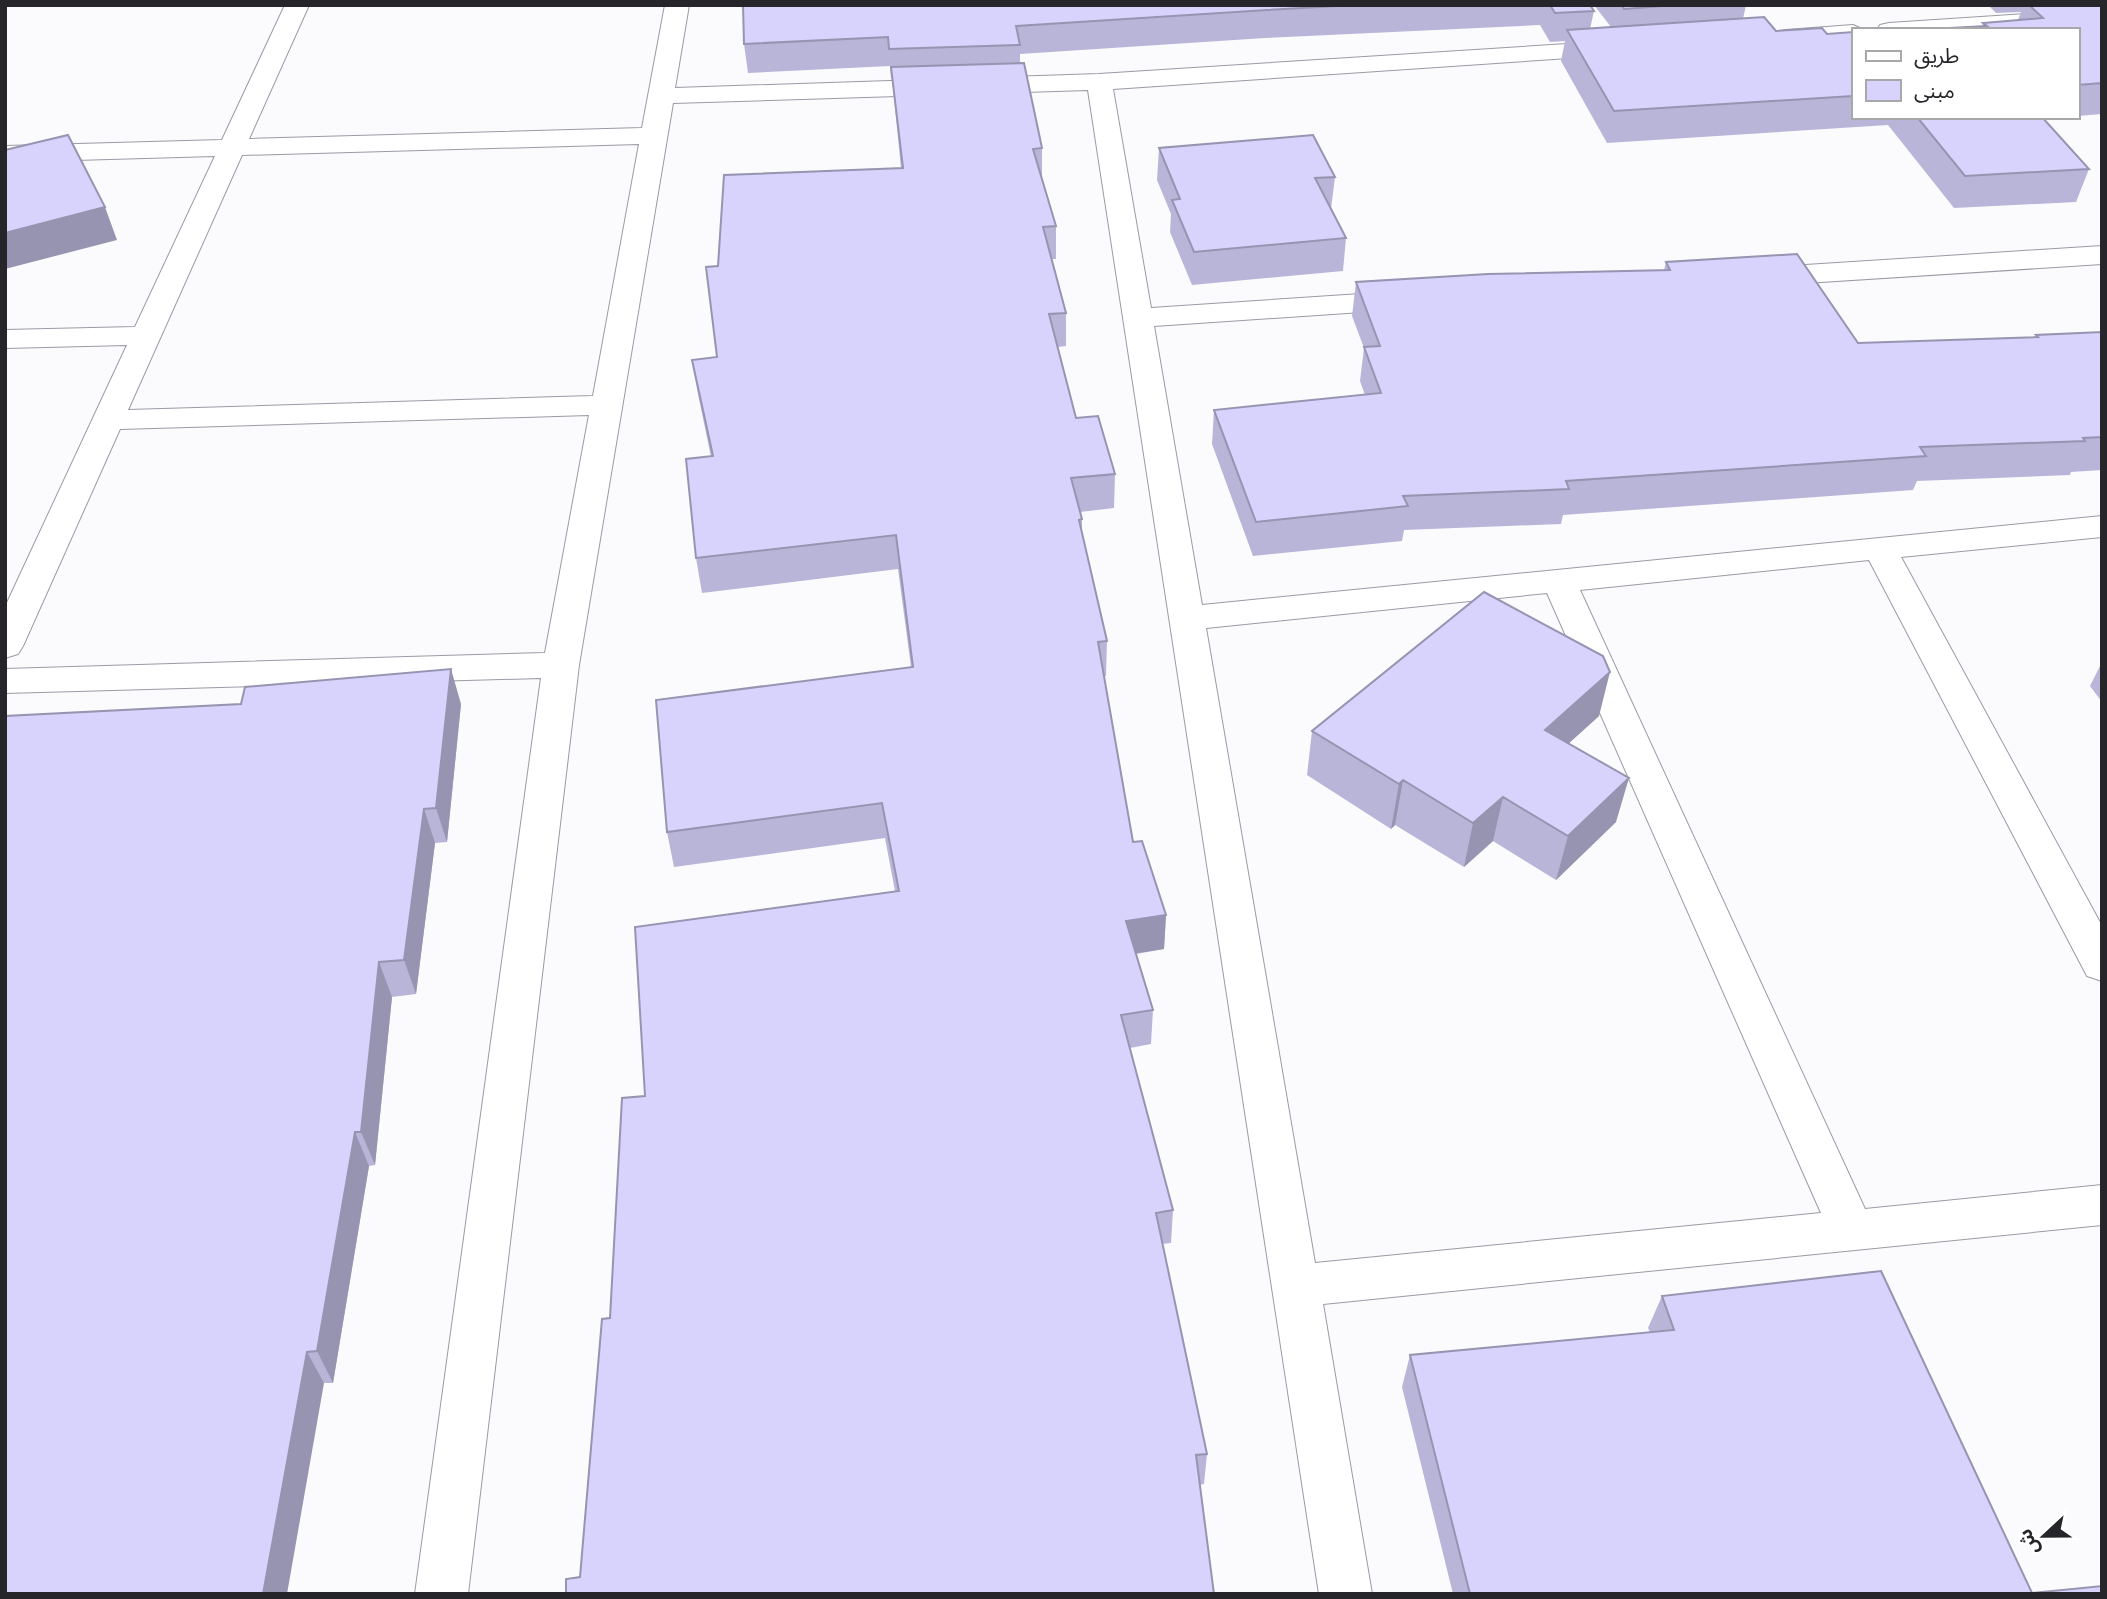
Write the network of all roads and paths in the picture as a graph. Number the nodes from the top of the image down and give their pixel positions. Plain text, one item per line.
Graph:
1 (298, 5) edge
2 (677, 5) edge
3 (2102, 16) edge
4 (1595, 27) edge
5 (1919, 28) edge
6 (1852, 32) edge
7 (1759, 38) edge
8 (1637, 47) edge
9 (1610, 48) junction
10 (1099, 82) junction
11 (662, 96) junction
12 (655, 136) junction
13 (233, 148) junction
14 (5, 154) edge
15 (2102, 255) edge
16 (1729, 279) edge
17 (1440, 298) edge
18 (1136, 318) junction
19 (147, 336) junction
20 (5, 339) edge
21 (607, 405) junction
22 (108, 420) junction
23 (2102, 526) edge
24 (1880, 549) junction
25 (1559, 581) junction
26 (1186, 618) junction
27 (5, 646) edge
28 (561, 665) junction
29 (5, 681) edge
30 (2102, 965) edge
31 (2102, 1205) edge
32 (1852, 1230) junction
33 (1296, 1286) junction
34 (441, 1594) edge
35 (1346, 1594) edge

1 - 13 street
2 - 11 street
3 - 5 street
4 - 9 street
6 - 7 street
8 - 9 street
9 - 10 street
10 - 11 street
10 - 18 street
11 - 12 street
12 - 13 street
12 - 21 street
13 - 14 street
13 - 19 street
15 - 16 street
17 - 18 street
18 - 26 street
19 - 20 street
19 - 22 street
21 - 22 street
21 - 28 street
22 - 27 street
23 - 24 street
24 - 25 street
24 - 30 street
25 - 26 street
25 - 32 street
26 - 33 street
28 - 29 street
28 - 34 street
31 - 32 street
32 - 33 street
33 - 35 street

